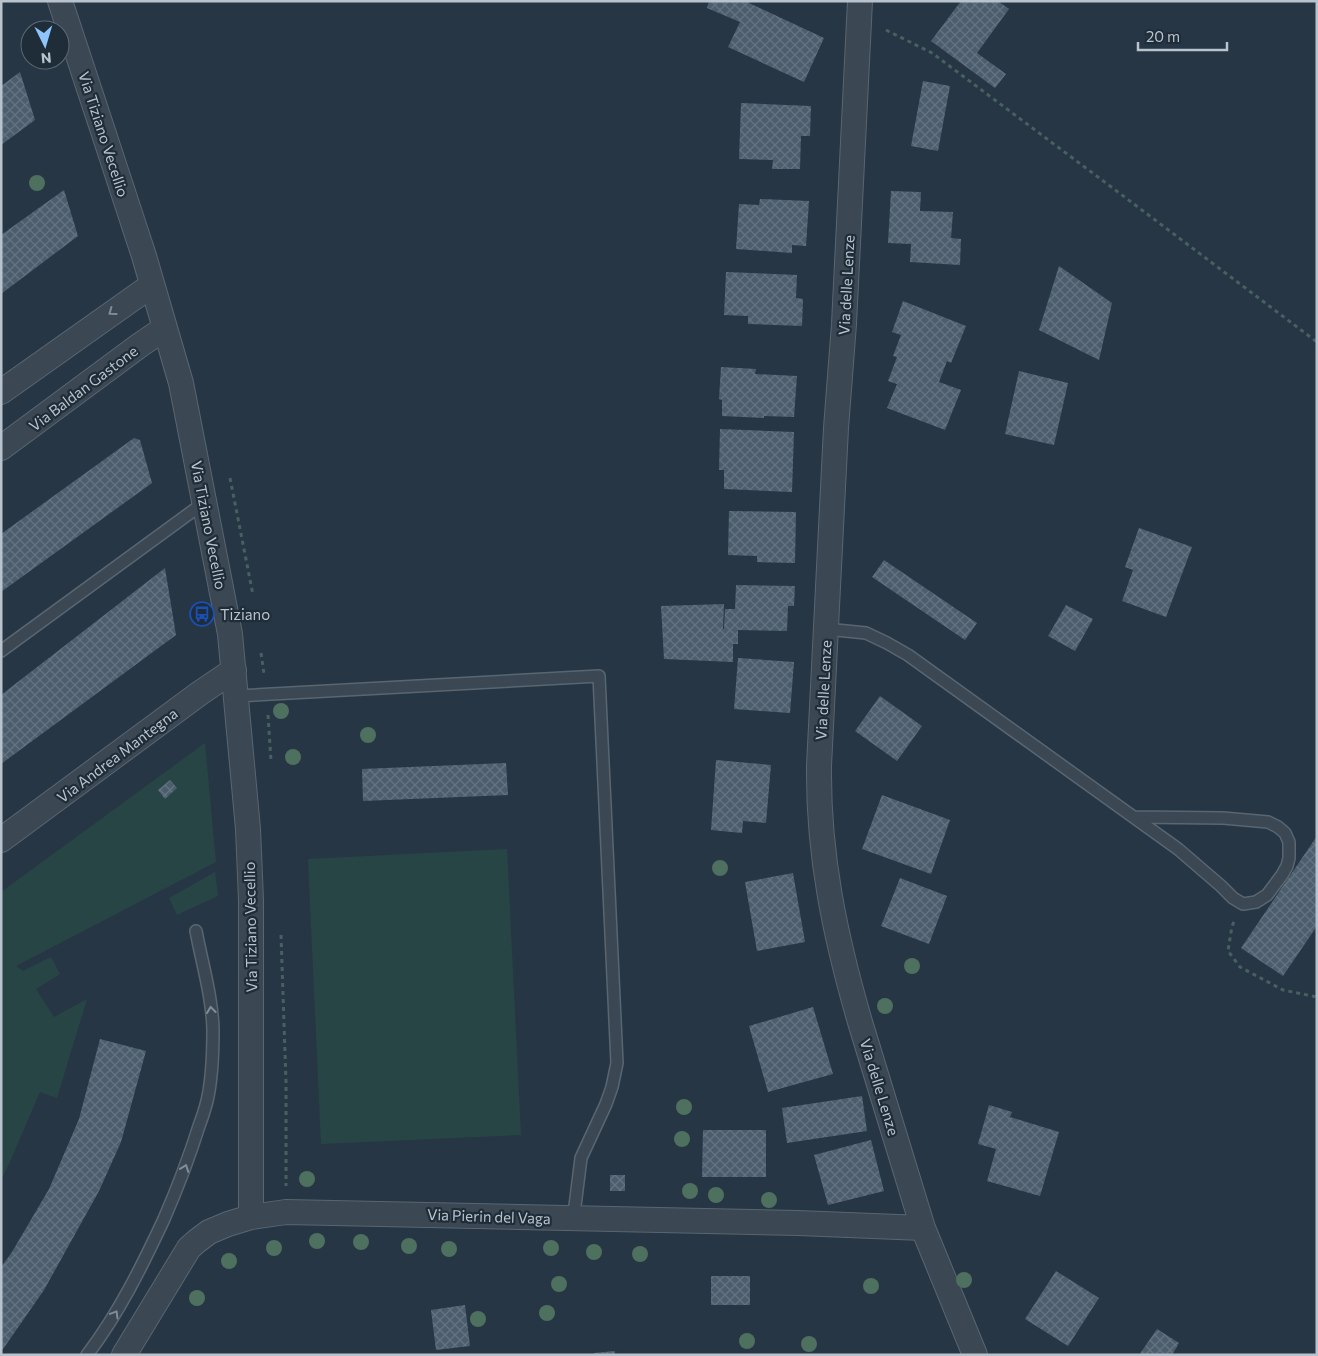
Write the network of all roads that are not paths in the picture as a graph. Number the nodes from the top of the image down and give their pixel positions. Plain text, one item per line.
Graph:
1 (60, 1) edge
2 (860, 8) edge
3 (152, 284) junction
4 (165, 328) junction
5 (1, 392) edge
6 (1, 448) edge
7 (205, 502) junction
8 (826, 629) junction
9 (1, 651) edge
10 (234, 670) junction
11 (236, 696) junction
12 (1134, 817) junction
13 (1, 840) edge
14 (196, 931) dead end
15 (251, 1217) junction
16 (575, 1219) junction
17 (923, 1228) junction
18 (87, 1355) edge
19 (124, 1355) edge
20 (975, 1355) edge

1 - 3 street, Via Tiziano Vecellio
2 - 8 street, Via delle Lenze
3 - 4 street, Via Tiziano Vecellio
3 -> 5 street
4 - 6 street, Via Baldan Gastone
4 - 7 street, Via Tiziano Vecellio
7 - 9 lane
7 - 10 street, Via Tiziano Vecellio
8 - 12 lane
8 - 17 street, Via delle Lenze
10 - 11 street, Via Tiziano Vecellio
10 - 13 street, Via Andrea Mantegna
11 - 15 street, Via Tiziano Vecellio
11 - 16 lane
12 - 12 lane
18 -> 14 lane
15 - 16 street, Via Pierin del Vaga
15 - 19 street, Via Pierin del Vaga
16 - 17 street, Via Pierin del Vaga
17 - 20 street, Via delle Lenze

